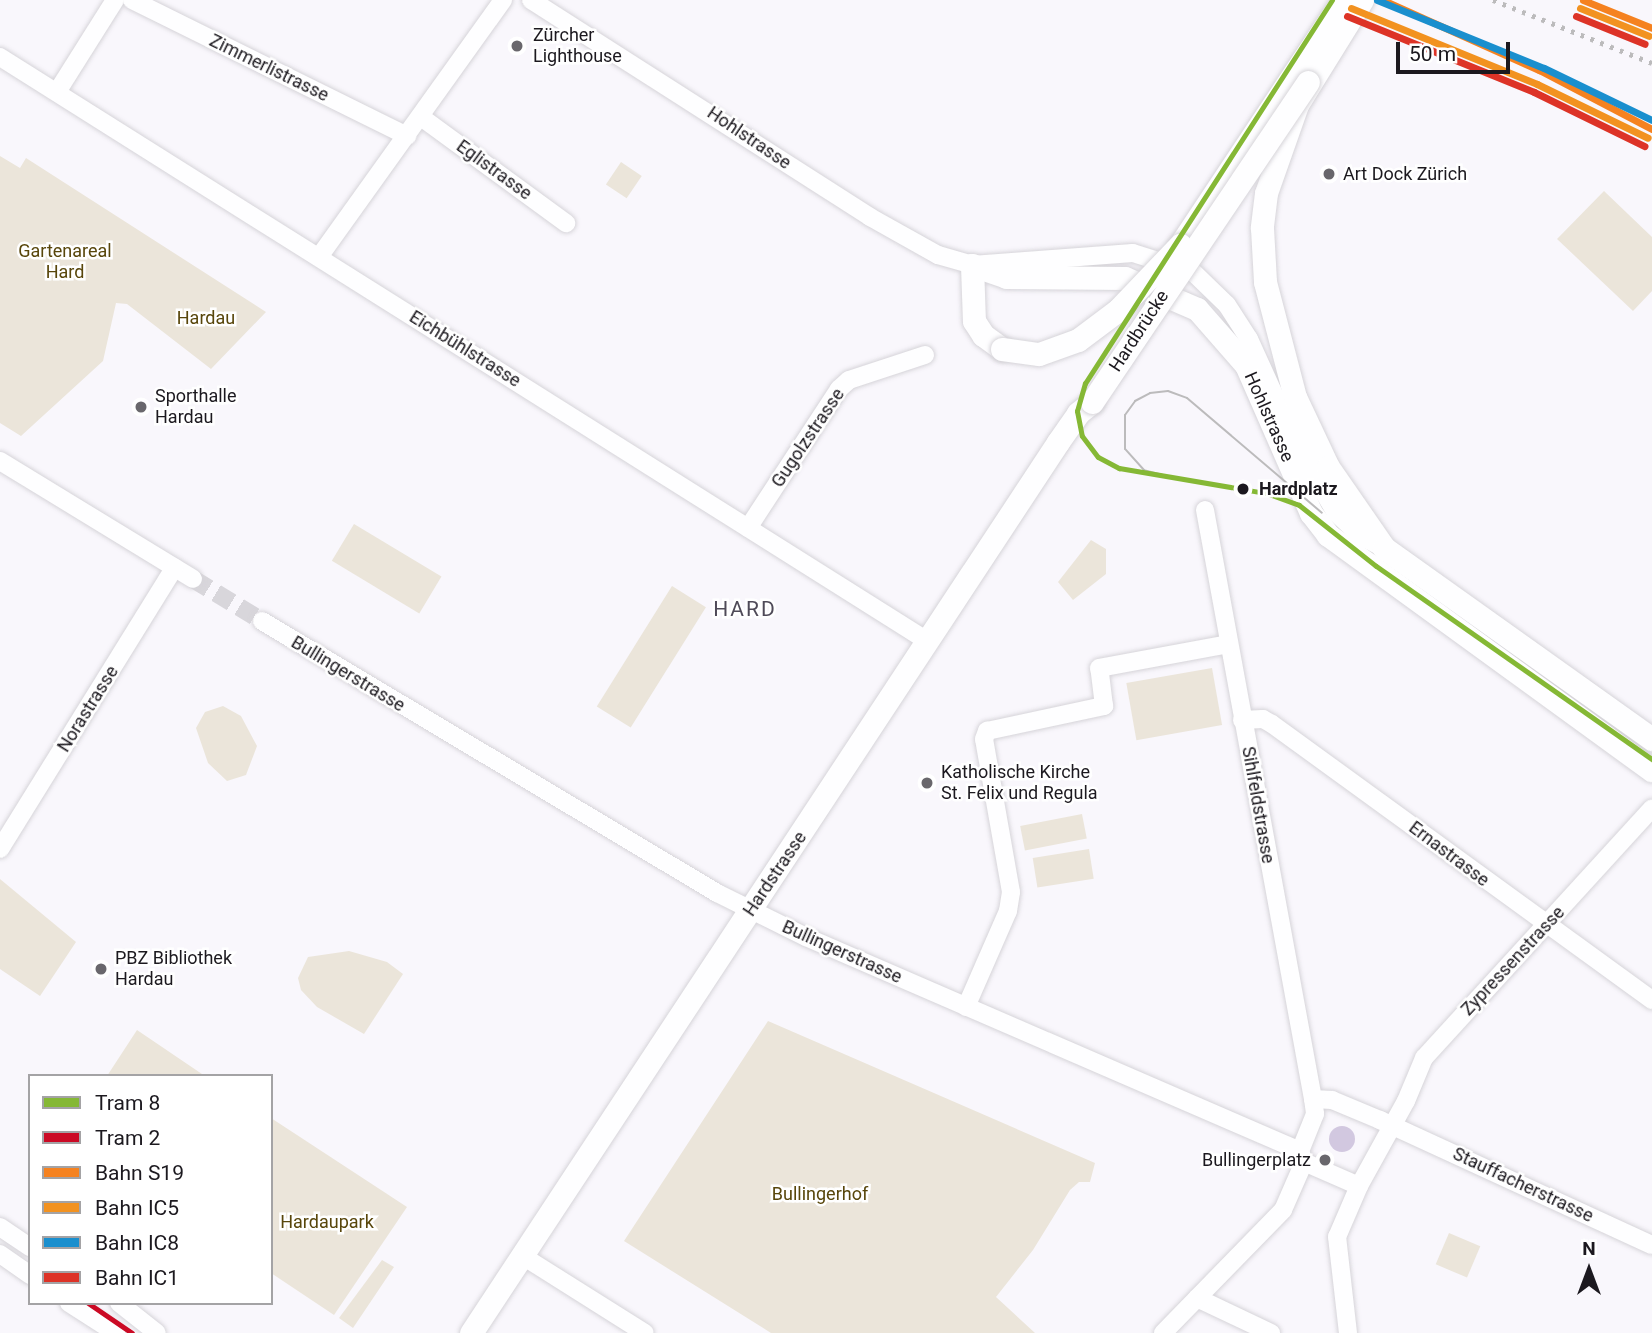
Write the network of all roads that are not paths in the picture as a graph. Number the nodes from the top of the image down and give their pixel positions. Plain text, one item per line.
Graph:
1 (115, 0) edge
2 (132, 0) edge
3 (503, 0) edge
4 (531, 0) edge
5 (1343, 0) edge
6 (1362, 0) edge
7 (0, 57) edge
8 (1308, 82) junction
9 (57, 92) junction
10 (421, 117) junction
11 (407, 136) junction
12 (566, 223) dead end
13 (1180, 244) junction
14 (319, 257) junction
15 (972, 265) junction
16 (925, 355) dead end
17 (1084, 403) junction
18 (0, 461) edge
19 (1205, 510) dead end
20 (748, 528) junction
21 (1384, 548) junction
22 (174, 568) junction
23 (193, 579) tunnel mouth
24 (262, 621) tunnel mouth
25 (929, 642) junction
26 (1229, 644) junction
27 (1242, 720) junction
28 (1652, 738) edge
29 (1652, 771) edge
30 (1652, 808) edge
31 (1, 847) edge
32 (751, 910) junction
33 (1547, 925) junction
34 (1652, 1000) edge
35 (966, 1007) junction
36 (1313, 1099) junction
37 (1393, 1126) junction
38 (1302, 1157) junction
39 (1359, 1186) junction
40 (0, 1227) edge
41 (1652, 1245) edge
42 (28, 1246) edge
43 (0, 1254) edge
44 (521, 1255) junction
45 (28, 1274) edge
46 (1198, 1298) junction
47 (72, 1305) edge
48 (122, 1305) edge
49 (116, 1333) edge
50 (157, 1333) edge
51 (471, 1333) edge
52 (645, 1333) edge
53 (1163, 1333) edge
54 (1271, 1333) edge
55 (1348, 1333) edge

1 - 9 street
2 - 11 street, Zimmerlistrasse
3 - 10 street
4 - 15 street, Hohlstrasse
5 - 13 main road, Hardbrücke
6 - 8 main road, Hardbrücke
7 - 9 street, Eichbühlstrasse
8 - 17 main road, Hardbrücke, bridge
8 - 21 main road, Hardbrücke, bridge
9 - 14 street, Eichbühlstrasse
10 - 11 street
10 - 12 street, Eglistrasse
11 - 14 street
13 - 15 main road, Hardbrücke, bridge
13 - 17 main road, Hardbrücke, bridge
14 - 20 street, Eichbühlstrasse
15 - 21 street, Hohlstrasse
15 - 29 main road, Hohlstrasse
16 - 20 street, Gugolzstrasse
17 - 25 main road, Hardstrasse
18 - 22 street
19 - 26 street, Sihlfeldstrasse
20 - 25 street, Eichbühlstrasse
21 - 28 main road, Hohlstrasse
22 - 23 street
22 - 31 street, Norastrasse
24 - 32 street, Bullingerstrasse
25 - 32 main road, Hardstrasse
26 - 27 street, Sihlfeldstrasse
26 - 35 street
27 - 33 street, Ernastrasse
27 - 36 street, Sihlfeldstrasse
30 - 33 street, Zypressenstrasse
32 - 35 street, Bullingerstrasse
32 - 44 main road, Hardstrasse
33 - 34 street, Ernastrasse
33 - 37 street, Zypressenstrasse
35 - 38 street, Bullingerstrasse
36 - 37 street
36 - 38 street
37 - 39 street
37 - 41 street, Stauffacherstrasse
38 - 39 street
38 - 46 street
39 - 55 street
40 - 42 street
43 - 45 street
44 - 51 main road, Hardstrasse
44 - 52 street
46 - 53 street
46 - 54 street
47 - 49 street
48 - 50 street

